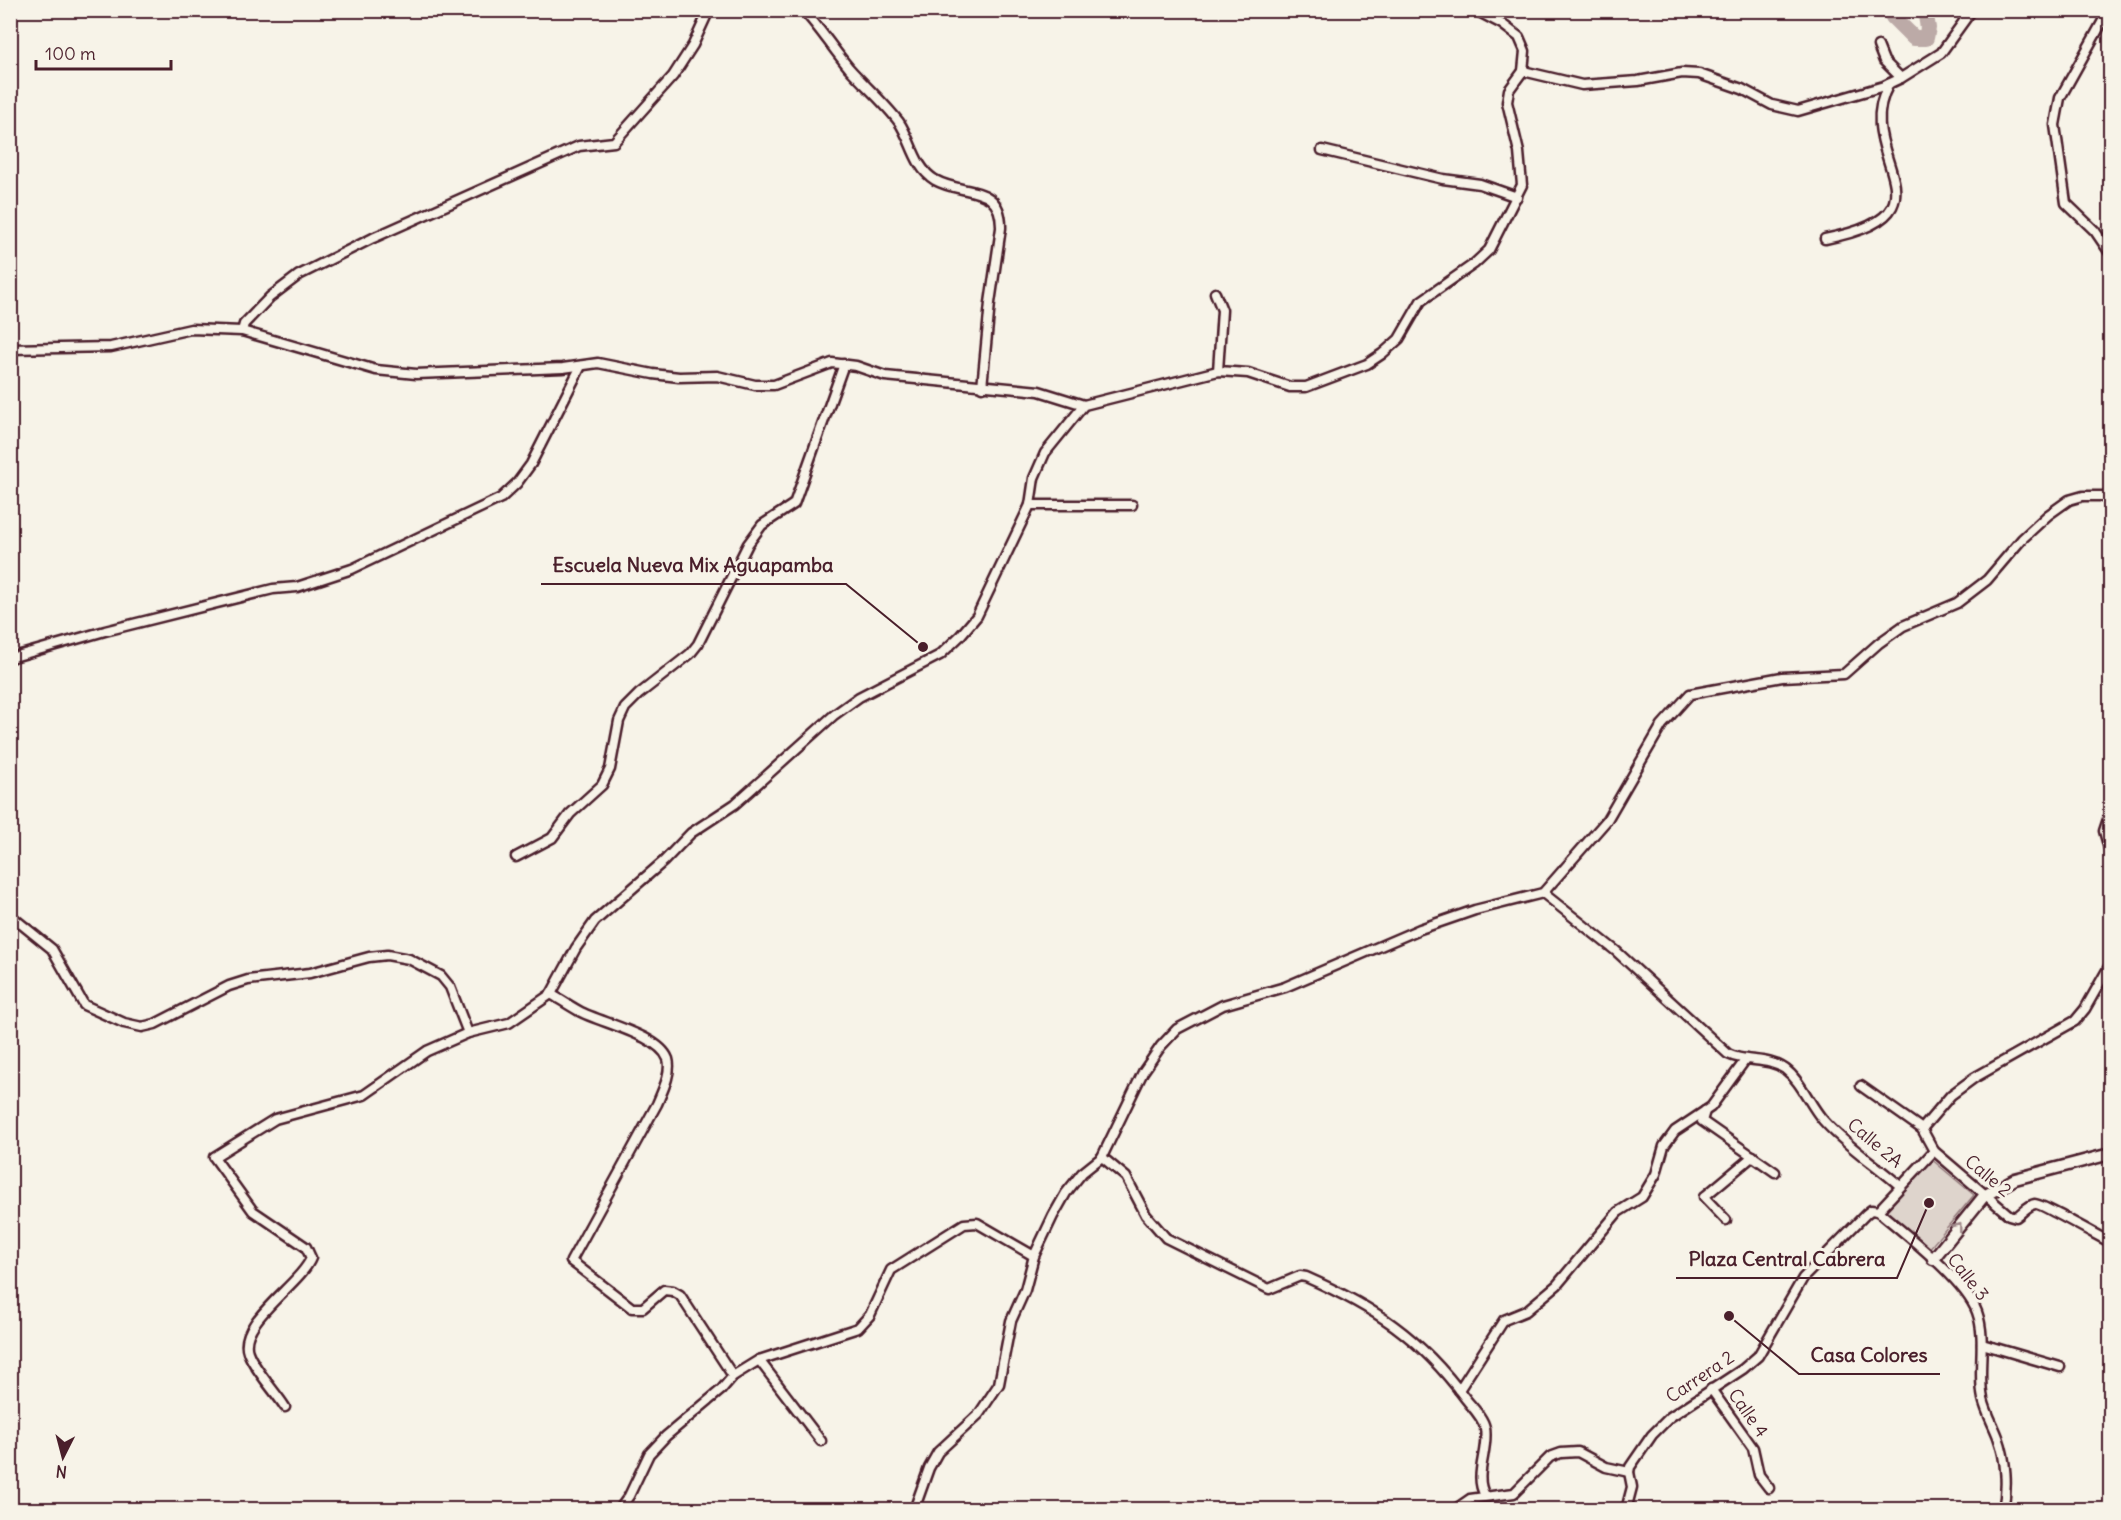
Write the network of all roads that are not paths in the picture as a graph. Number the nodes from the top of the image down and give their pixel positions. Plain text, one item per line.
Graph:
1 (709, 10) edge
2 (803, 10) edge
3 (1475, 10) edge
4 (1972, 10) edge
5 (2109, 10) edge
6 (1878, 46) dead end
7 (1523, 71) junction
8 (1901, 78) junction
9 (1889, 84) junction
10 (1322, 150) dead end
11 (1517, 196) junction
12 (1825, 240) dead end
13 (2110, 253) edge
14 (1215, 293) dead end
15 (242, 331) junction
16 (10, 350) edge
17 (844, 364) junction
18 (581, 366) junction
19 (1218, 371) junction
20 (982, 387) junction
21 (1084, 405) junction
22 (2110, 496) edge
23 (1030, 505) junction
24 (1132, 505) dead end
25 (10, 658) edge
26 (2110, 813) edge
27 (2110, 852) edge
28 (516, 857) dead end
29 (1543, 893) junction
30 (10, 915) edge
31 (2110, 965) edge
32 (551, 994) junction
33 (468, 1033) junction
34 (1746, 1059) junction
35 (1861, 1086) dead end
36 (1705, 1111) junction
37 (1922, 1129) junction
38 (1934, 1151) junction
39 (2110, 1154) edge
40 (1753, 1156) junction
41 (1102, 1157) junction
42 (1775, 1172) dead end
43 (1900, 1185) junction
44 (1984, 1196) junction
45 (1878, 1211) junction
46 (1726, 1220) dead end
47 (2110, 1242) edge
48 (1034, 1256) junction
49 (1933, 1259) junction
50 (1982, 1344) junction
51 (759, 1360) junction
52 (2060, 1367) dead end
53 (733, 1376) junction
54 (1711, 1389) junction
55 (1459, 1390) junction
56 (285, 1407) dead end
57 (821, 1441) dead end
58 (1629, 1472) junction
59 (1769, 1488) dead end
60 (1485, 1495) junction
61 (619, 1509) edge
62 (914, 1509) edge
63 (1454, 1509) edge
64 (1626, 1509) edge
65 (2003, 1509) edge

1 - 15 street
2 - 20 street
3 - 7 street
4 - 8 street
5 - 13 street
6 - 8 street
7 - 9 street
7 - 11 street
8 - 9 street
9 - 12 street
10 - 11 street
11 - 19 street
14 - 19 street
15 - 16 street
15 - 18 street
17 - 18 street
17 - 20 street
17 - 28 street
18 - 25 street
19 - 21 street
20 - 21 street
21 - 23 street
22 - 29 street
23 - 24 street
23 - 32 street
26 - 27 street
29 - 34 street, Calle 2A
29 - 41 street
30 - 33 street
31 - 37 street
32 - 33 street
32 - 53 street
33 - 56 street
34 - 36 street
34 - 43 street, Calle 2A
35 - 37 street, Calle 2
36 - 40 street
36 - 55 street
37 - 38 street, Calle 2
38 - 43 street, Carrera 2
38 - 44 street, Calle 2
39 - 44 street
40 - 42 street
40 - 46 street
41 - 48 street
41 - 55 street
43 - 45 street, Carrera 2
44 - 47 street, Calle 2
49 -> 44 street
45 - 49 street, Calle 3
45 - 54 street, Carrera 2
48 - 51 street
48 - 62 street
49 - 50 street, Calle 3
50 - 52 street
50 - 65 street, Calle 3
51 - 53 street
51 - 57 street
53 - 61 street
54 - 58 street, Carrera 2
54 - 59 street, Calle 4
55 - 60 street
58 - 60 street
58 - 64 street
60 - 63 street

